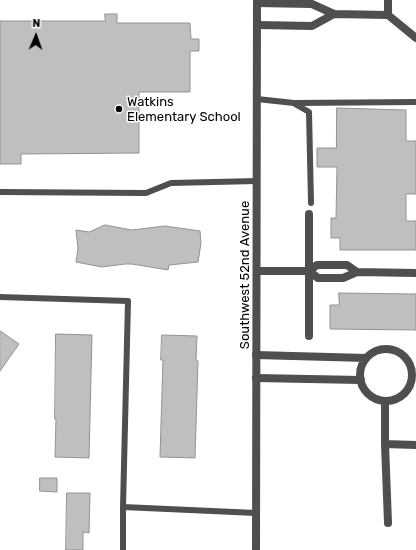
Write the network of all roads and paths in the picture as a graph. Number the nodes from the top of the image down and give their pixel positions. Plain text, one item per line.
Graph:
1 (388, 0) edge
2 (257, 1) edge
3 (334, 14) junction
4 (388, 15) junction
5 (257, 25) junction
6 (416, 38) edge
7 (257, 99) junction
8 (416, 102) edge
9 (294, 103) junction
10 (257, 181) junction
11 (0, 192) edge
12 (311, 203) dead end
13 (309, 214) dead end
14 (256, 271) junction
15 (309, 272) junction
16 (357, 272) junction
17 (416, 273) edge
18 (0, 297) edge
19 (309, 336) dead end
20 (256, 355) junction
21 (366, 358) junction
22 (256, 378) junction
23 (361, 380) junction
24 (385, 401) junction
25 (385, 444) junction
26 (416, 445) edge
27 (123, 508) junction
28 (256, 513) junction
29 (388, 522) dead end
30 (123, 550) edge
31 (256, 550) edge

1 - 4 street
2 - 3 street
2 - 5 street, Southwest 52nd Avenue
3 - 4 street
3 - 5 street
4 - 6 street
5 - 7 street, Southwest 52nd Avenue
7 - 9 lane
7 - 10 street, Southwest 52nd Avenue
8 - 9 lane
9 - 12 lane
10 - 11 lane
10 - 14 street, Southwest 52nd Avenue
13 - 15 street
14 - 15 street
14 - 20 street, Southwest 52nd Avenue
15 - 16 street
15 - 16 street
15 - 19 street
16 - 17 street
18 - 27 lane
20 - 21 street
20 - 22 street, Southwest 52nd Avenue
21 - 23 street
21 - 24 street
22 - 23 street
22 - 28 street, Southwest 52nd Avenue
23 - 24 street
24 - 25 street
25 - 26 street
25 - 29 street
27 - 28 lane
27 - 30 lane
28 - 31 street, Southwest 52nd Avenue

